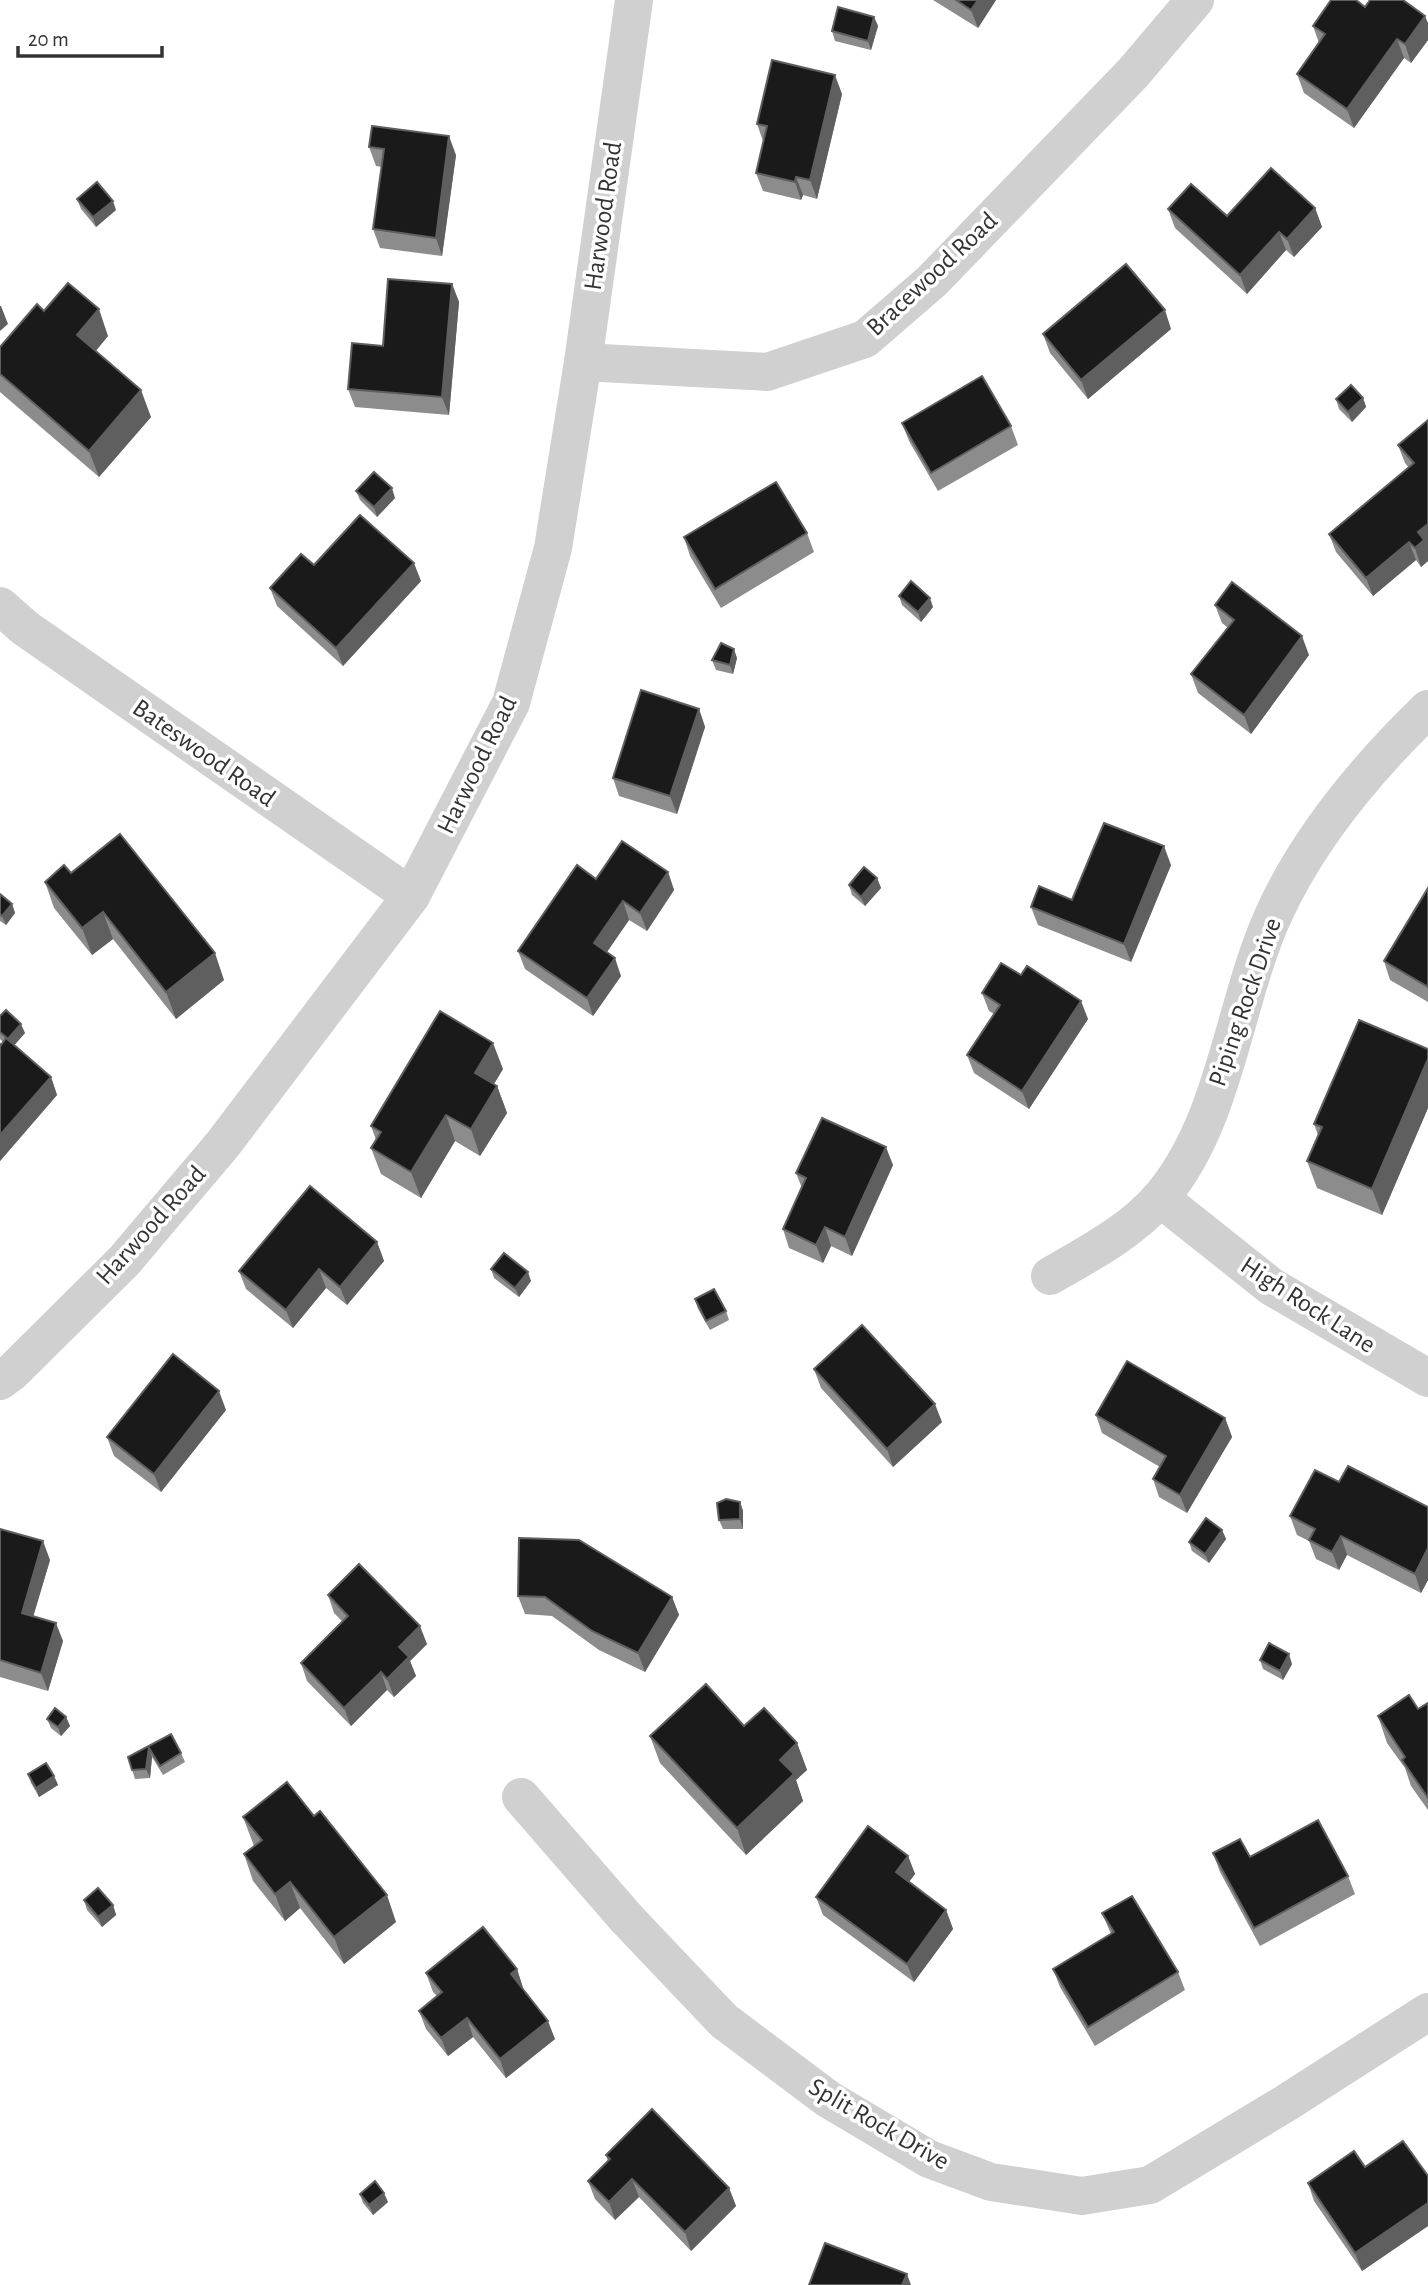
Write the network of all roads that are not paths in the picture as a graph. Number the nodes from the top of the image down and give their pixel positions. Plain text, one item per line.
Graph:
1 (634, 0) edge
2 (1195, 0) edge
3 (583, 362) junction
4 (0, 606) edge
5 (1428, 709) edge
6 (411, 896) junction
7 (1160, 1198) junction
8 (1050, 1276) dead end
9 (1428, 1378) edge
10 (0, 1381) edge
11 (521, 1797) dead end
12 (1428, 2012) edge

1 - 3 street, Harwood Road
2 - 3 street, Bracewood Road
3 - 6 street, Harwood Road
4 - 6 street, Bateswood Road
5 - 7 street, Piping Rock Drive
6 - 10 street, Harwood Road
7 - 8 street, Piping Rock Drive
7 - 9 street, High Rock Lane
11 - 12 street, Split Rock Drive

